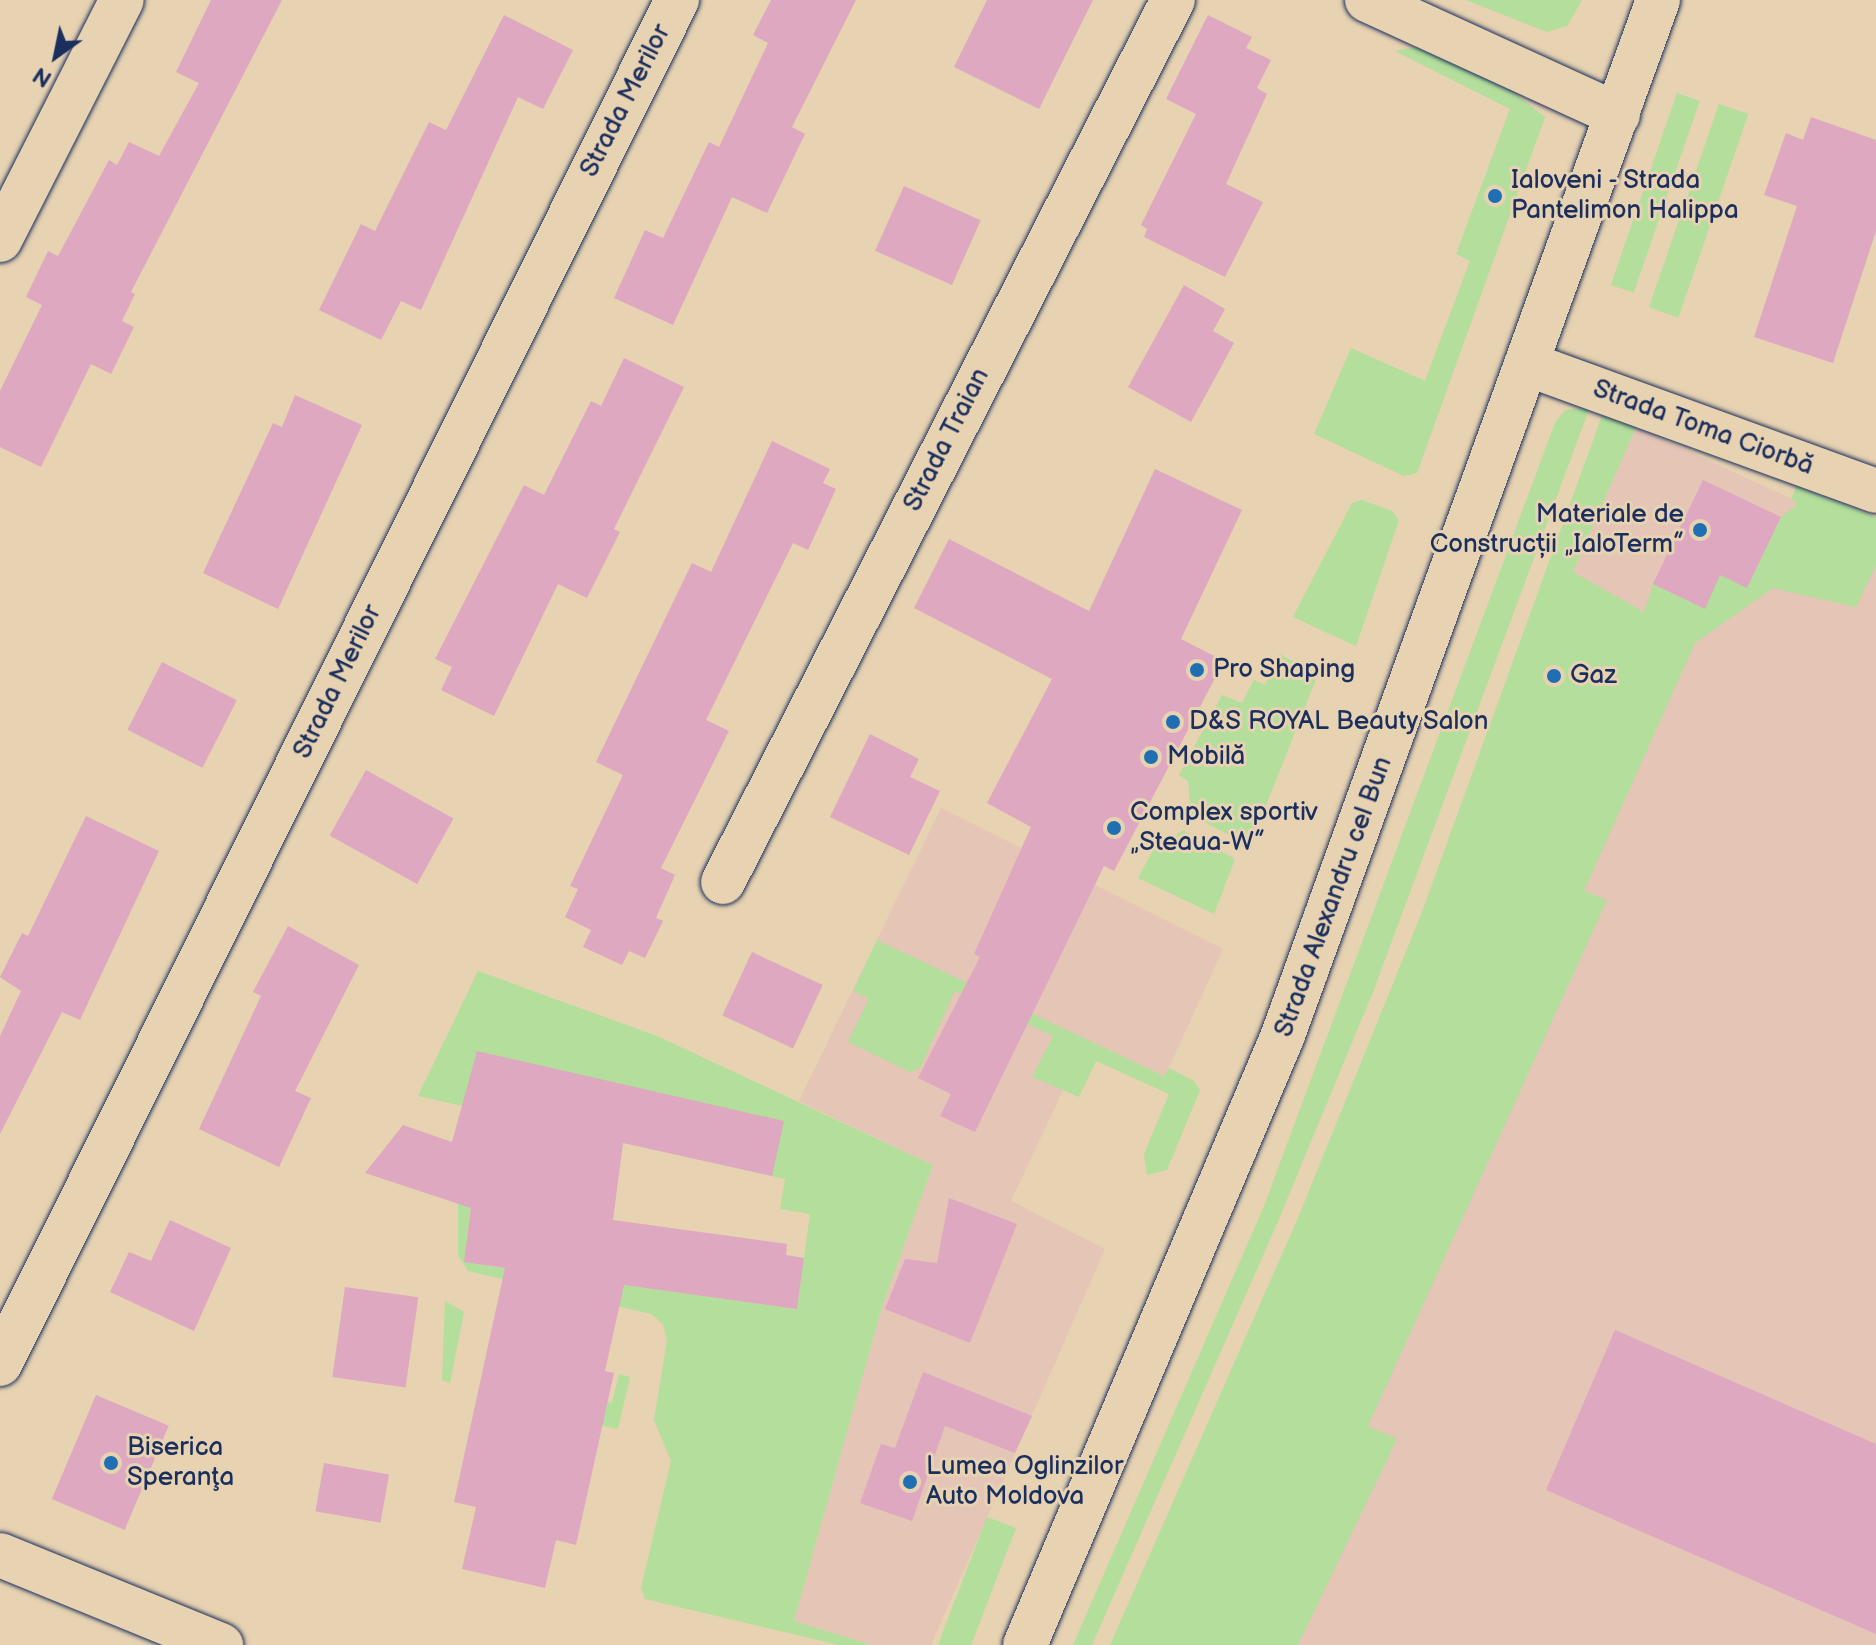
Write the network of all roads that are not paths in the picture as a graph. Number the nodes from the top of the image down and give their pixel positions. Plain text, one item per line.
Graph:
1 (122, 0) edge
2 (677, 0) edge
3 (1173, 0) edge
4 (1367, 0) edge
5 (1658, 0) edge
6 (1618, 115) junction
7 (0, 240) edge
8 (1530, 365) junction
9 (1876, 491) edge
10 (723, 882) dead end
11 (0, 1364) edge
12 (0, 1555) edge
13 (221, 1645) edge
14 (1025, 1645) edge

1 - 7 street
2 - 11 street, Strada Merilor
3 - 10 street, Strada Traian
4 - 6 street
5 - 6 street, Strada Alexandru cel Bun
6 - 8 street, Strada Alexandru cel Bun
8 - 9 street, Strada Toma Ciorbă
8 - 14 street, Strada Alexandru cel Bun
12 - 13 street

